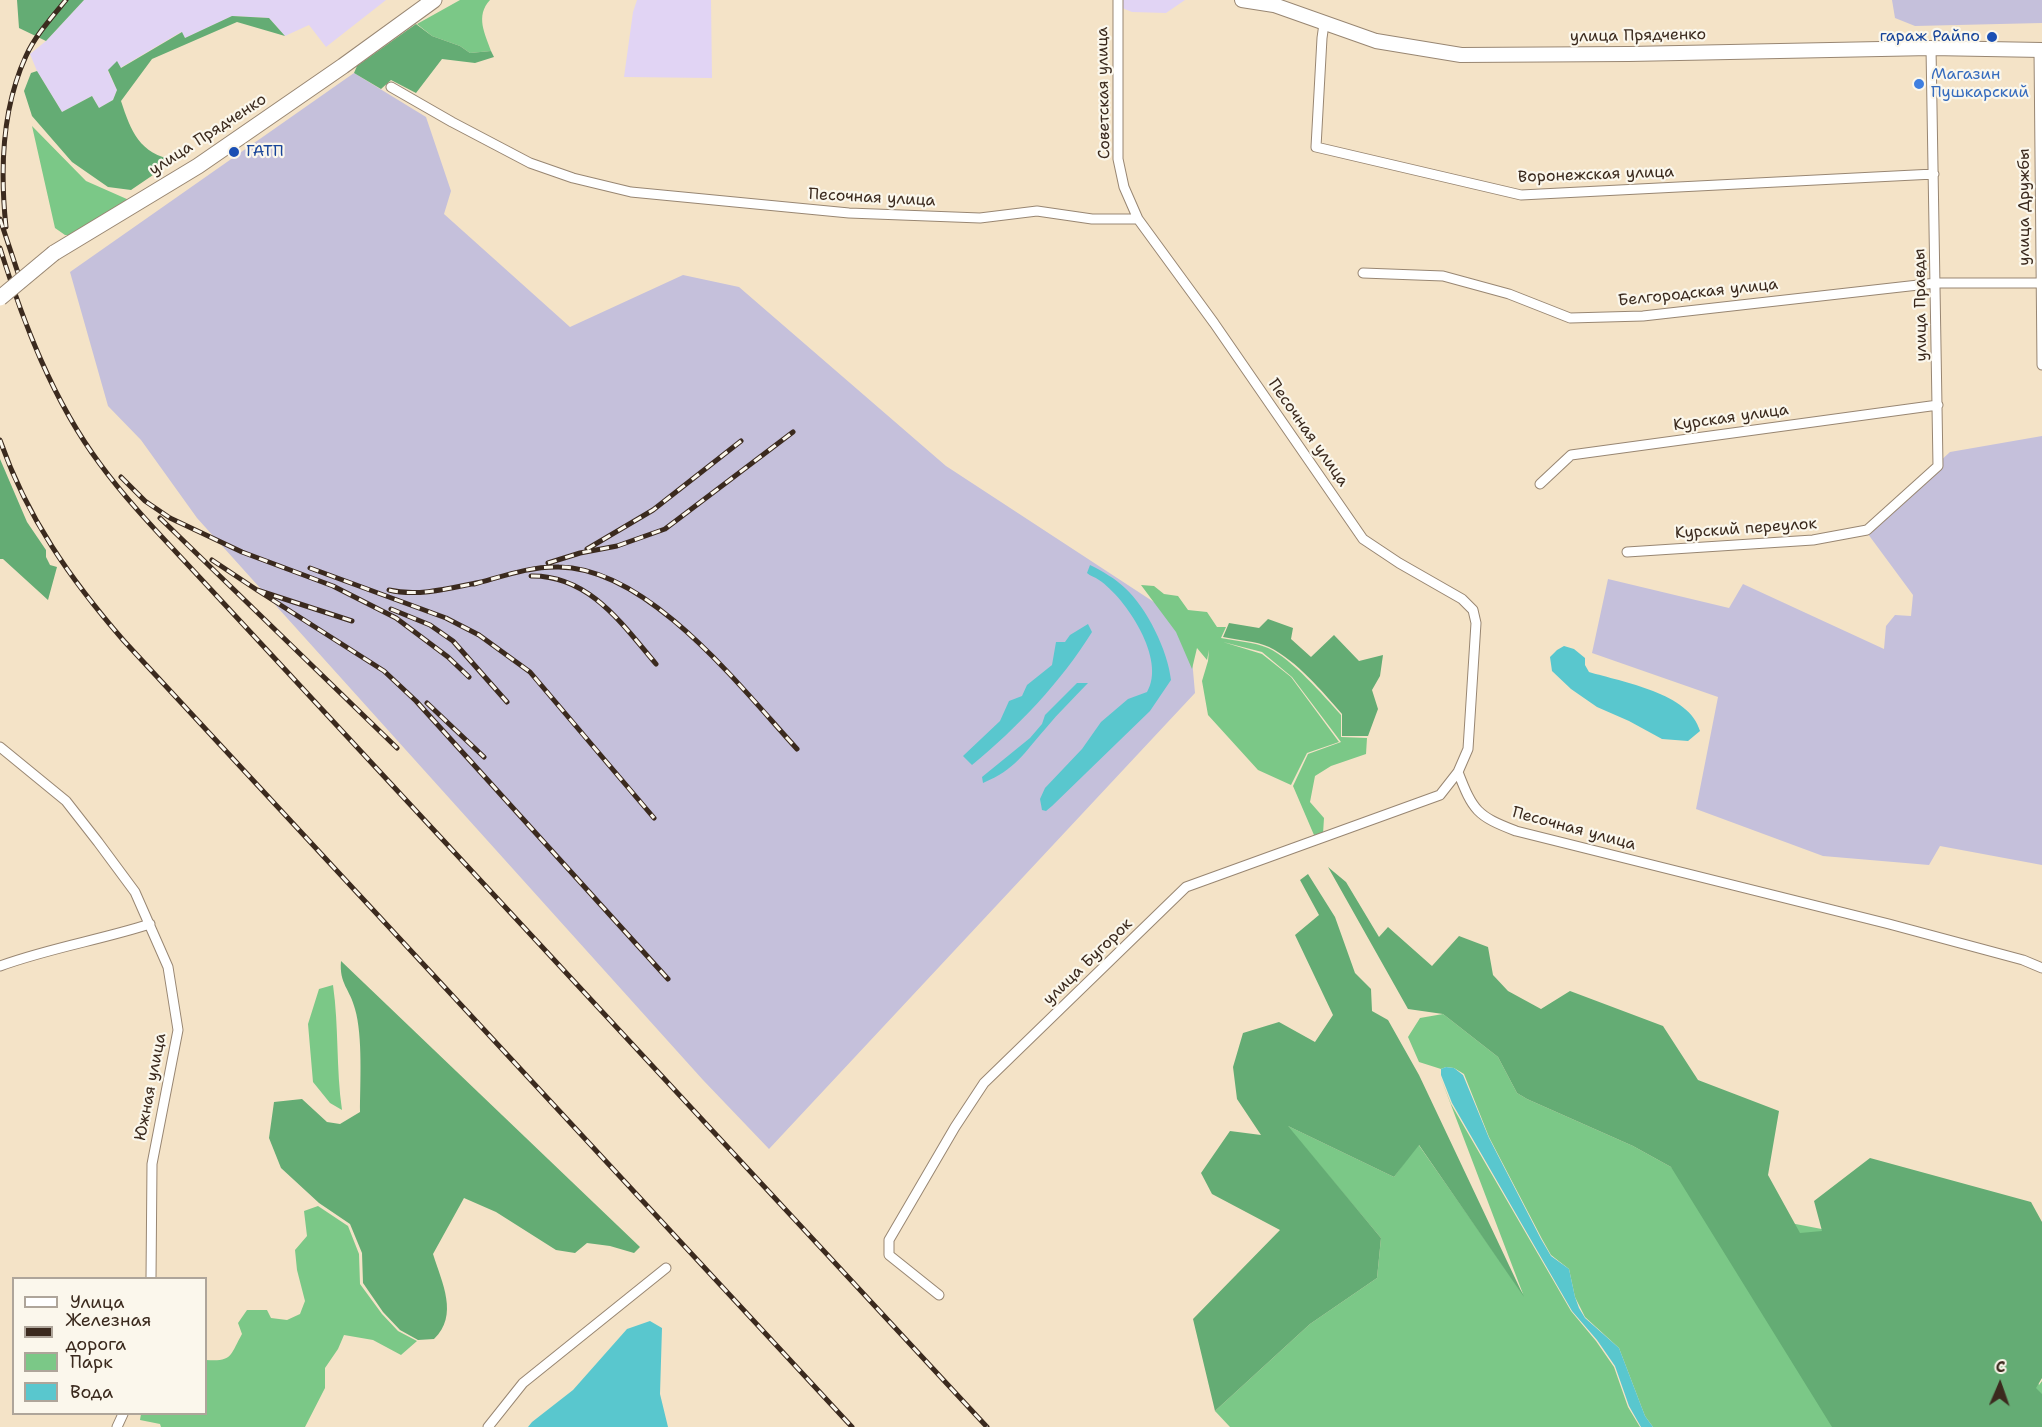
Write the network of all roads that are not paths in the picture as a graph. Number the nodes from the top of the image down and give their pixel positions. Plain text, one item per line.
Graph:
1 (434, 0) edge
2 (1118, 0) edge
3 (1242, 0) edge
4 (1271, 2) edge
5 (1324, 24) junction
6 (1931, 48) junction
7 (2041, 50) edge
8 (391, 87) dead end
9 (1934, 174) junction
10 (1138, 219) junction
11 (1363, 273) dead end
12 (1936, 283) junction
13 (2041, 283) edge
14 (0, 298) edge
15 (2042, 365) edge
16 (1938, 405) junction
17 (1540, 484) dead end
18 (1867, 530) joint
19 (1627, 552) dead end
20 (0, 747) edge
21 (1458, 772) junction
22 (150, 924) junction
23 (0, 966) edge
24 (2042, 968) edge
25 (666, 1268) dead end
26 (151, 1277) edge
27 (939, 1295) dead end
28 (488, 1427) edge

1 - 14 main road, улица Прядченко, bridge
2 - 10 street, Советская улица
3 - 4 main road, улица Прядченко
4 - 5 main road, улица Прядченко
5 - 6 main road, улица Прядченко
5 - 9 street, Воронежская улица
6 - 7 main road, улица Прядченко
6 - 9 street, улица Правды
7 - 13 street, улица Дружбы
8 - 10 street, Песочная улица
9 - 12 street, улица Правды
10 - 21 street, Песочная улица
11 - 12 street, Белгородская улица
12 - 13 street, Белгородская улица
12 - 16 street, улица Правды
13 - 15 street, улица Дружбы
16 - 17 street, Курская улица
16 - 18 street, улица Правды
18 - 19 street, Курский переулок
20 - 22 street, Южная улица
21 - 24 street, Песочная улица
21 - 27 street, улица Бугорок
22 - 23 street
22 - 26 street, Южная улица
25 - 28 street

